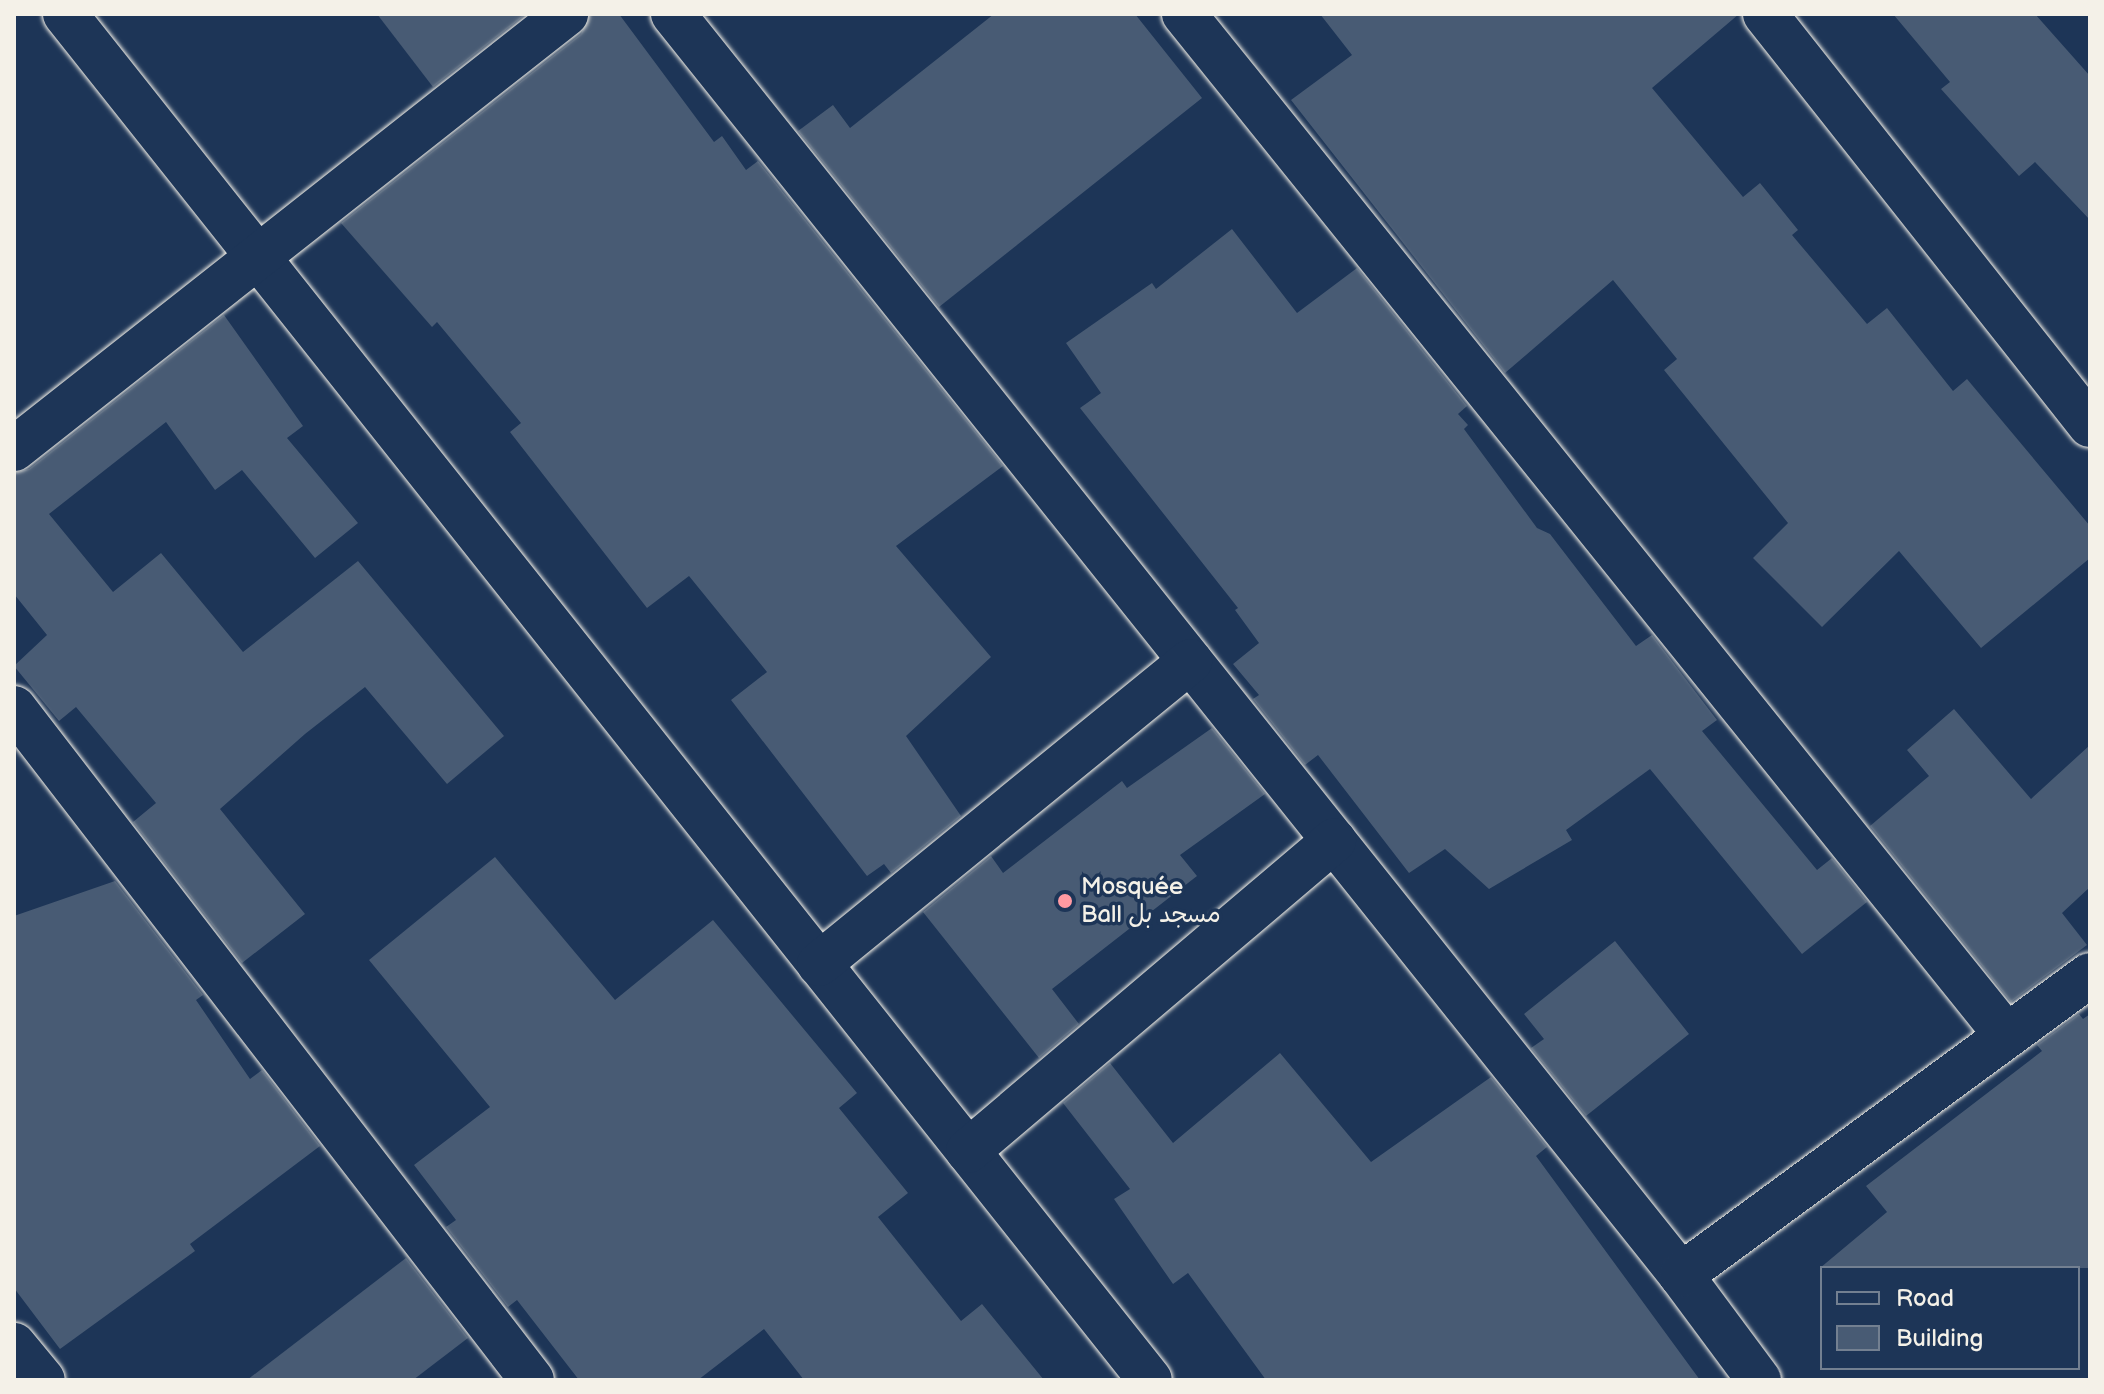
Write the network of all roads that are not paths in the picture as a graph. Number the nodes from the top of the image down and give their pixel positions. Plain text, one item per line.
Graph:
1 (65, 14) edge
2 (566, 14) edge
3 (673, 14) edge
4 (1184, 14) edge
5 (1765, 14) edge
6 (258, 257) junction
7 (2090, 425) edge
8 (14, 449) edge
9 (1190, 661) junction
10 (14, 708) edge
11 (1334, 841) junction
12 (819, 964) junction
13 (2090, 975) edge
14 (2007, 1036) junction
15 (968, 1151) junction
16 (1681, 1275) junction
17 (14, 1345) edge
18 (43, 1380) edge
19 (532, 1380) edge
20 (1150, 1380) edge
21 (1759, 1380) edge

1 - 6 street
2 - 6 street
3 - 9 street
4 - 14 street
5 - 7 street
6 - 8 street
6 - 12 street
9 - 11 street
9 - 12 street
10 - 19 street
11 - 15 street
11 - 16 street
12 - 15 street
13 - 14 street
14 - 16 street
15 - 20 street
16 - 21 street
17 - 18 street

